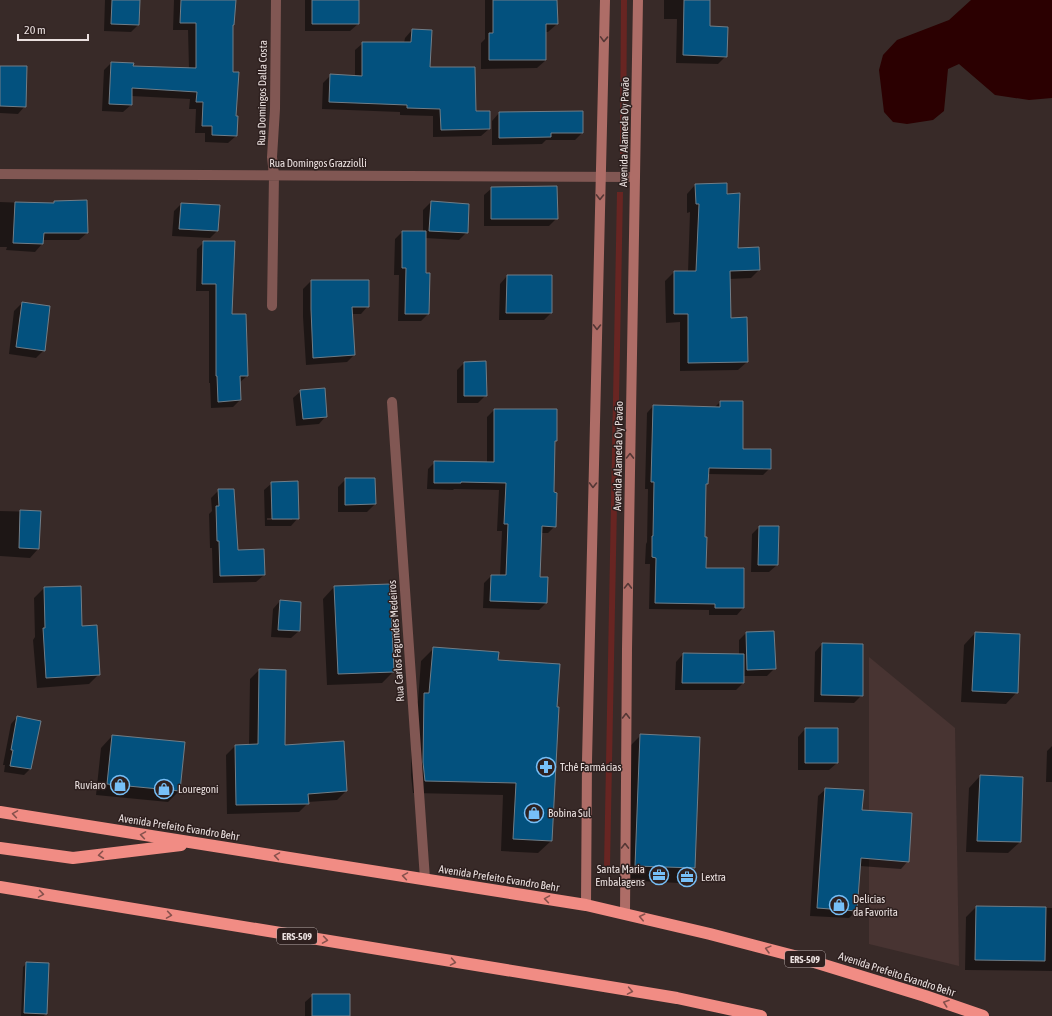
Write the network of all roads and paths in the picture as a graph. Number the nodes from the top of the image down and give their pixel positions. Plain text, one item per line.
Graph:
1 (276, 0) edge
2 (605, 0) edge
3 (638, 0) edge
4 (0, 174) edge
5 (274, 175) junction
6 (601, 176) junction
7 (635, 177) junction
8 (272, 306) dead end
9 (392, 402) dead end
10 (0, 812) edge
11 (196, 843) junction
12 (0, 848) edge
13 (425, 879) junction
14 (1, 888) edge
15 (586, 905) junction
16 (624, 913) junction
17 (761, 1016) edge
18 (983, 1016) edge

1 - 5 street, Rua Domingos Dalla Costa
2 -> 6 street, Avenida Alameda Oy Pavão
3 - 7 street, Avenida Alameda Oy Pavão
4 - 5 street, Rua Domingos Grazziolli
5 - 6 street, Rua Domingos Grazziolli
5 - 8 street, Rua Domingos Dalla Costa
6 - 7 street, Rua Domingos Grazziolli
6 -> 15 street, Avenida Alameda Oy Pavão
16 -> 7 street, Avenida Alameda Oy Pavão
9 - 13 street, Rua Carlos Fagundes Medeiros
11 -> 10 highway, Avenida Prefeito Evandro Behr / ERS-509
11 -> 12 highway
13 -> 11 highway, Avenida Prefeito Evandro Behr / ERS-509
15 -> 13 highway, Avenida Prefeito Evandro Behr / ERS-509
14 -> 17 highway, ERS-509
15 - 16 highway, Avenida Prefeito Evandro Behr / ERS-509
18 -> 16 highway, Avenida Prefeito Evandro Behr / ERS-509

